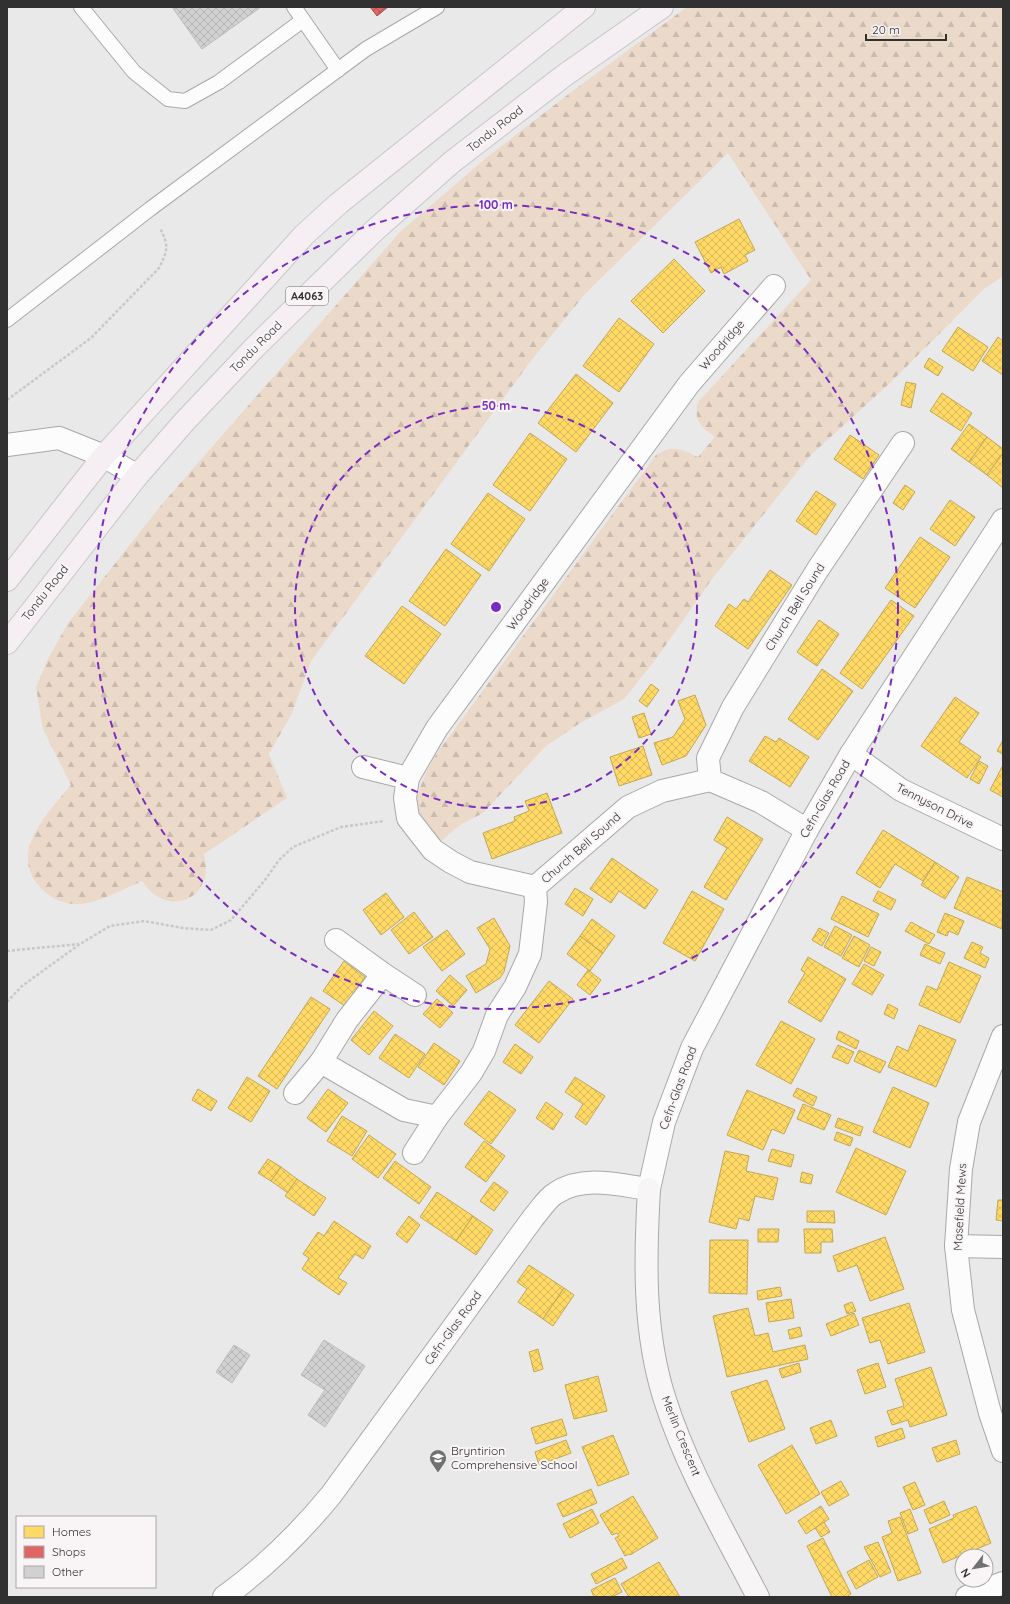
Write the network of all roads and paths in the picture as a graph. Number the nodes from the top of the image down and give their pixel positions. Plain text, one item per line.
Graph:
1 (81, 7) edge
2 (294, 7) edge
3 (437, 7) edge
4 (584, 7) edge
5 (662, 7) edge
6 (303, 20) junction
7 (338, 70) junction
8 (150, 209) junction
9 (774, 286) dead end
10 (7, 320) edge
11 (7, 400) edge
12 (902, 443) dead end
13 (7, 445) edge
14 (104, 456) junction
15 (137, 476) junction
16 (1003, 520) edge
17 (7, 580) edge
18 (7, 642) edge
19 (851, 754) junction
20 (363, 767) dead end
21 (408, 778) junction
22 (710, 780) junction
23 (408, 818) junction
24 (807, 830) junction
25 (1003, 839) edge
26 (535, 887) junction
27 (336, 940) dead end
28 (80, 944) junction
29 (7, 951) edge
30 (383, 974) junction
31 (415, 995) dead end
32 (7, 1002) edge
33 (1003, 1036) edge
34 (321, 1062) junction
35 (294, 1093) dead end
36 (437, 1117) junction
37 (414, 1153) dead end
38 (649, 1189) junction
39 (956, 1246) junction
40 (1003, 1247) edge
41 (1003, 1451) edge
42 (1003, 1583) edge
43 (224, 1597) edge
44 (758, 1597) edge
45 (967, 1597) edge

1 - 6 lane
2 - 6 lane
3 - 7 lane
4 - 14 main road
5 - 15 main road, Tondu Road / A4063
6 - 7 lane
7 - 8 lane
8 - 10 lane
8 - 11 path
9 - 21 street, Woodridge
12 - 22 street, Church Bell Sound
13 - 14 street
14 - 15 street
14 - 17 main road
15 - 18 main road, Tondu Road / A4063
16 - 19 street, Cefn-Glas Road
19 - 24 street, Cefn-Glas Road
19 - 25 street, Tennyson Drive
20 - 21 street
21 - 23 street, Woodridge
22 - 24 street
22 - 26 street, Church Bell Sound
23 - 26 street, Woodridge
23 - 28 path
24 - 38 street, Cefn-Glas Road
26 - 36 street, Church Bell Sound
27 - 30 street
28 - 29 path
28 - 32 path
30 - 31 street
30 - 34 street
33 - 39 street, Masefield Mews
34 - 35 street
34 - 36 street
36 - 37 street, Church Bell Sound
38 - 43 street, Cefn-Glas Road
38 - 44 street, Merlin Crescent
39 - 40 street
39 - 41 street, Masefield Mews
42 - 45 street

